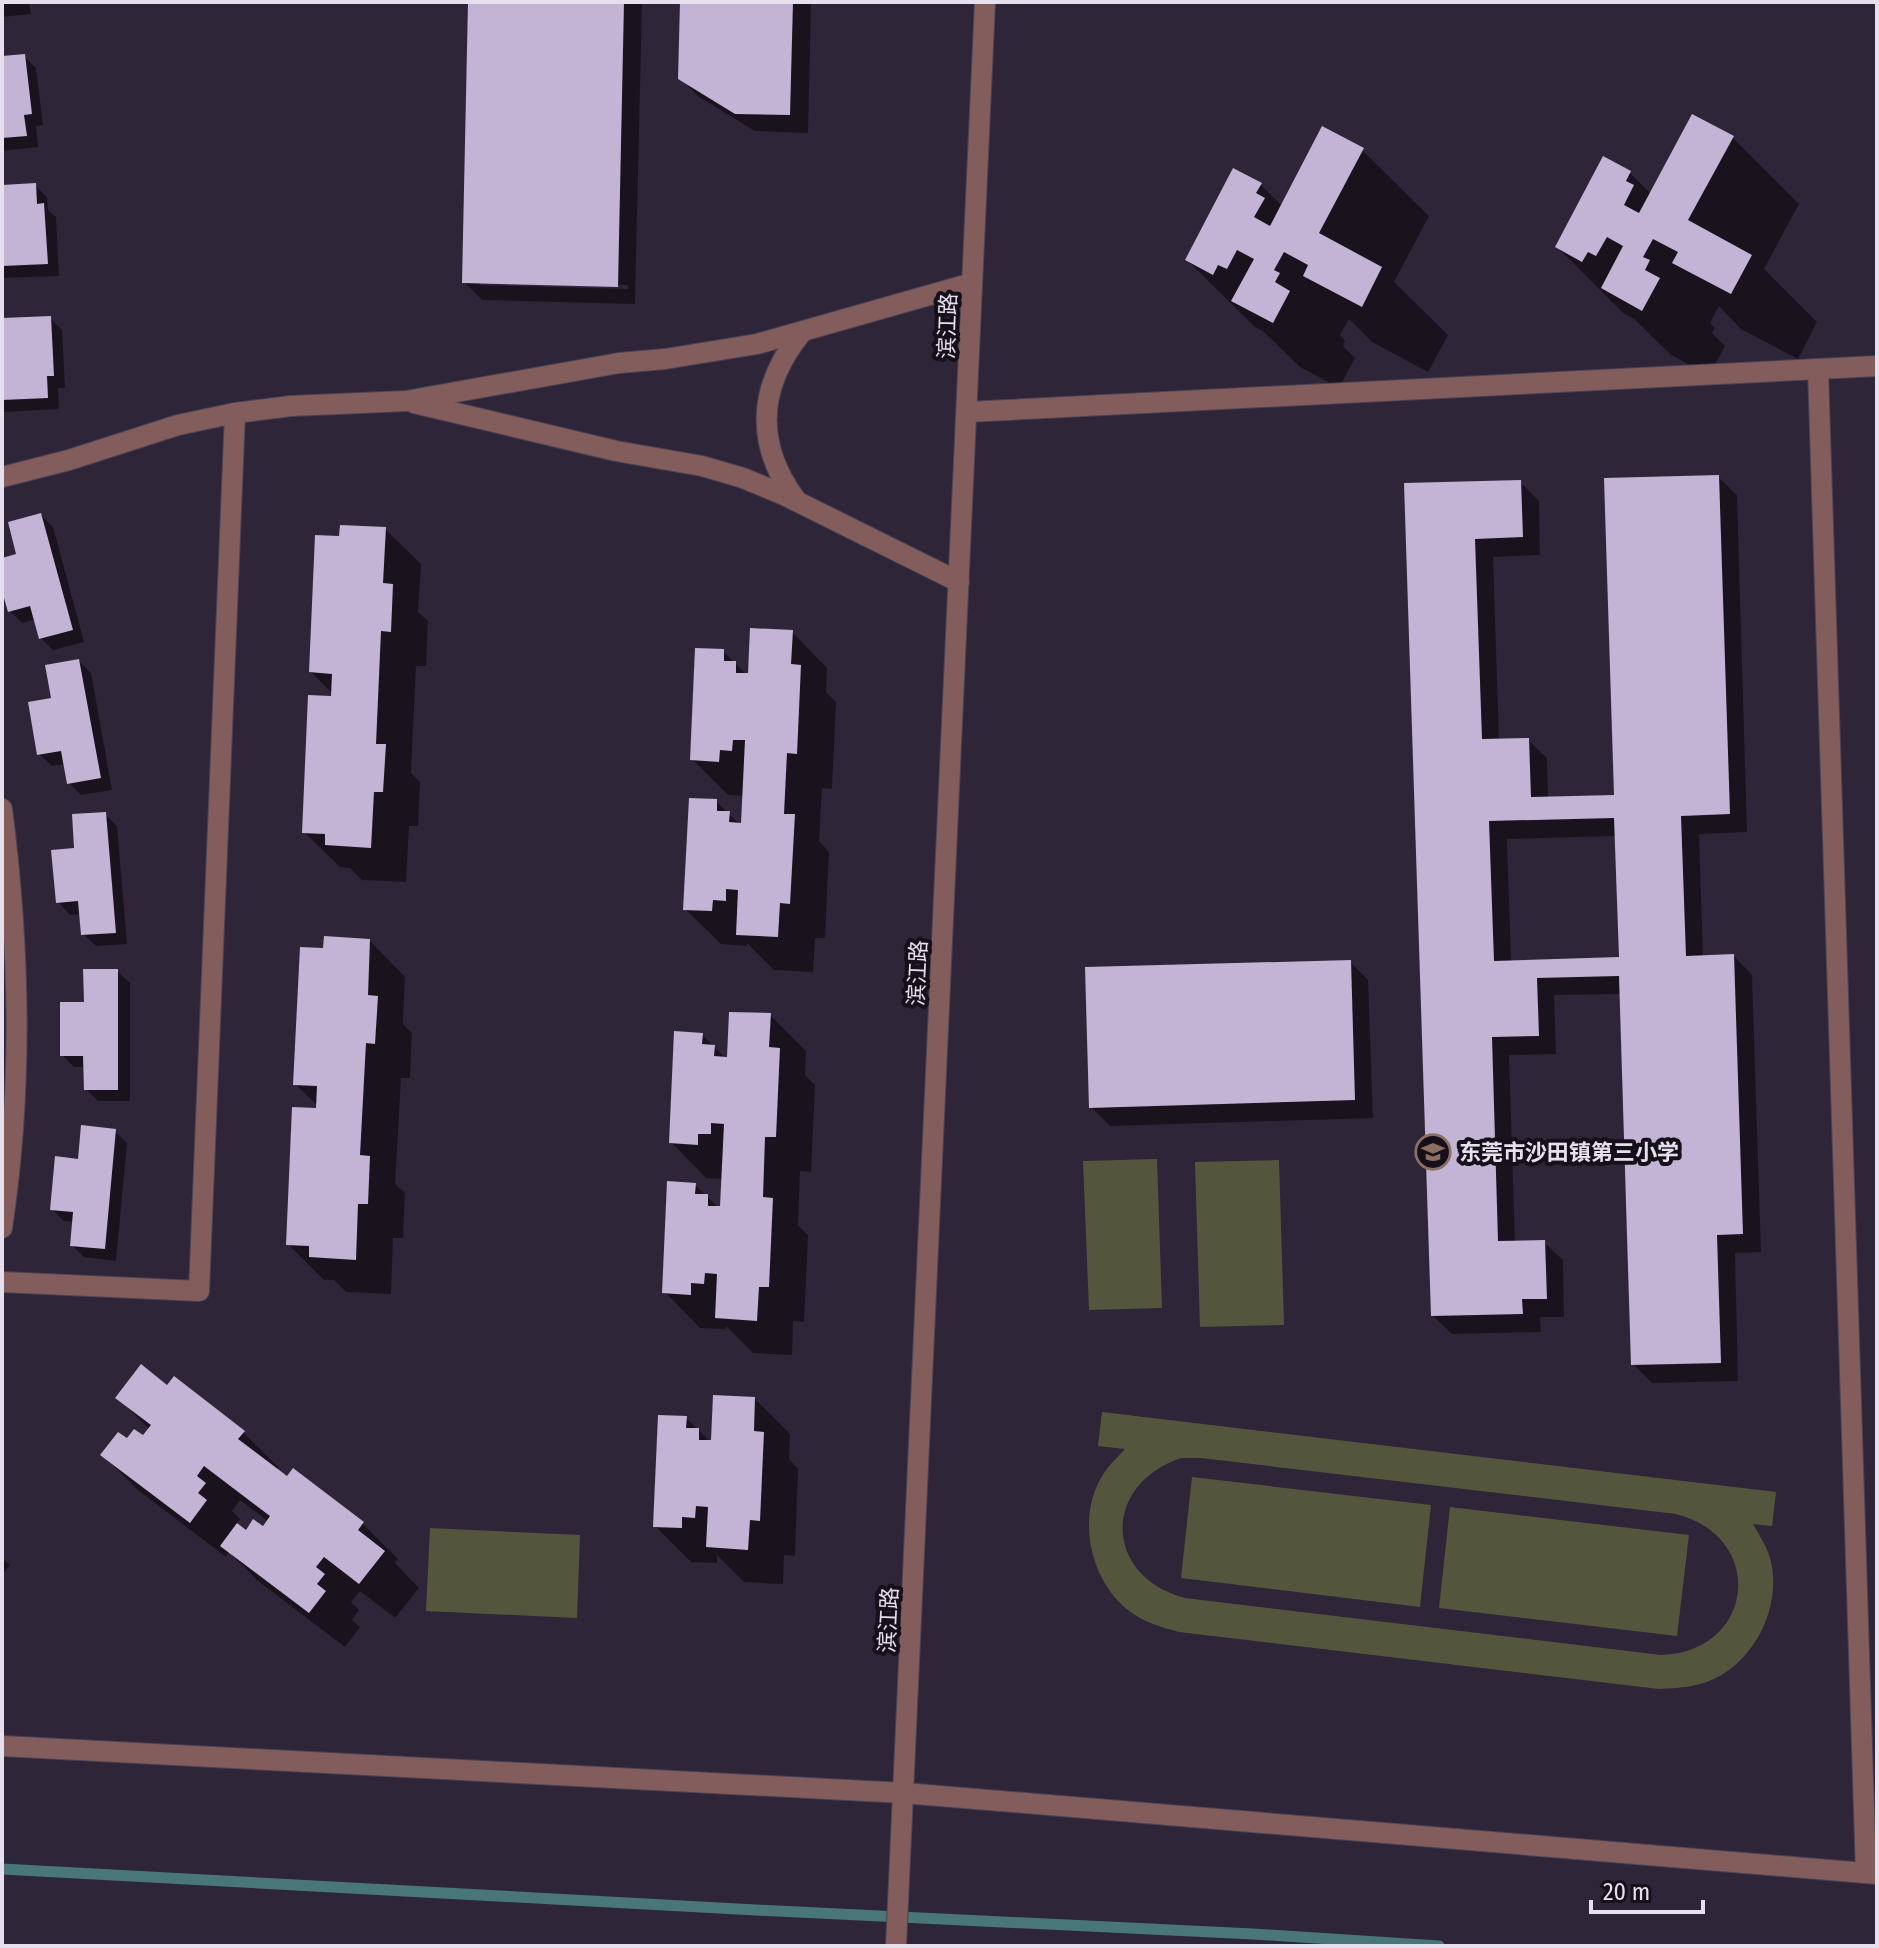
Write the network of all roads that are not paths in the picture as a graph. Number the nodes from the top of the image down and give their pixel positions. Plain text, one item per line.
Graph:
1 (985, 2) edge
2 (972, 283) junction
3 (802, 332) junction
4 (1877, 366) edge
5 (1818, 369) junction
6 (406, 401) junction
7 (967, 412) junction
8 (235, 413) junction
9 (2, 477) edge
10 (797, 502) junction
11 (959, 582) junction
12 (2, 809) edge
13 (2, 1228) edge
14 (2, 1282) edge
15 (2, 1746) edge
16 (904, 1793) junction
17 (1871, 1873) edge
18 (896, 1946) edge

1 - 2 street, 滨江路
2 - 3 street
2 - 7 street, 滨江路
3 - 6 street
3 - 10 street
4 - 5 street
5 - 7 street
5 - 17 street
6 - 8 street
6 - 10 street
7 - 11 street, 滨江路
8 - 9 street
8 - 14 street
10 - 11 street
11 - 16 street, 滨江路
12 - 13 street
15 - 16 street
16 - 17 street
16 - 18 street, 滨江路

